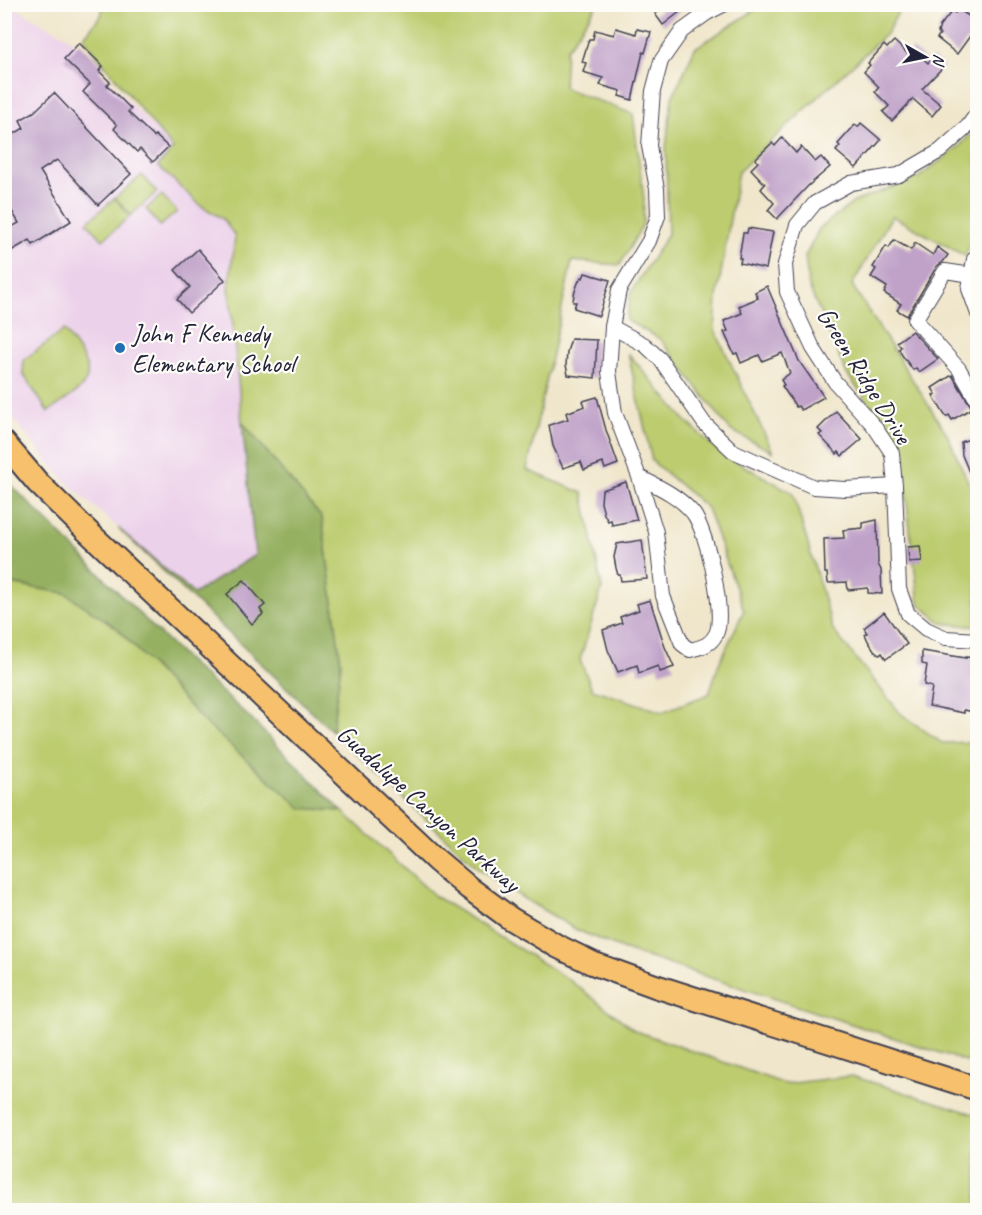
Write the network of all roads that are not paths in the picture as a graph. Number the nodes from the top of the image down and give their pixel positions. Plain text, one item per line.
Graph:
1 (724, 4) edge
2 (978, 112) edge
3 (978, 255) edge
4 (972, 275) junction
5 (978, 314) edge
6 (612, 327) junction
7 (978, 402) edge
8 (4, 443) edge
9 (639, 477) junction
10 (895, 486) junction
11 (978, 640) edge
12 (978, 1089) edge

1 - 6 street
2 - 10 street, Green Ridge Drive
3 - 4 street
4 - 5 street
4 - 7 street
6 - 9 street
6 - 10 street
8 - 12 main road, Guadalupe Canyon Parkway
9 - 9 street
10 - 11 street, Green Ridge Drive

